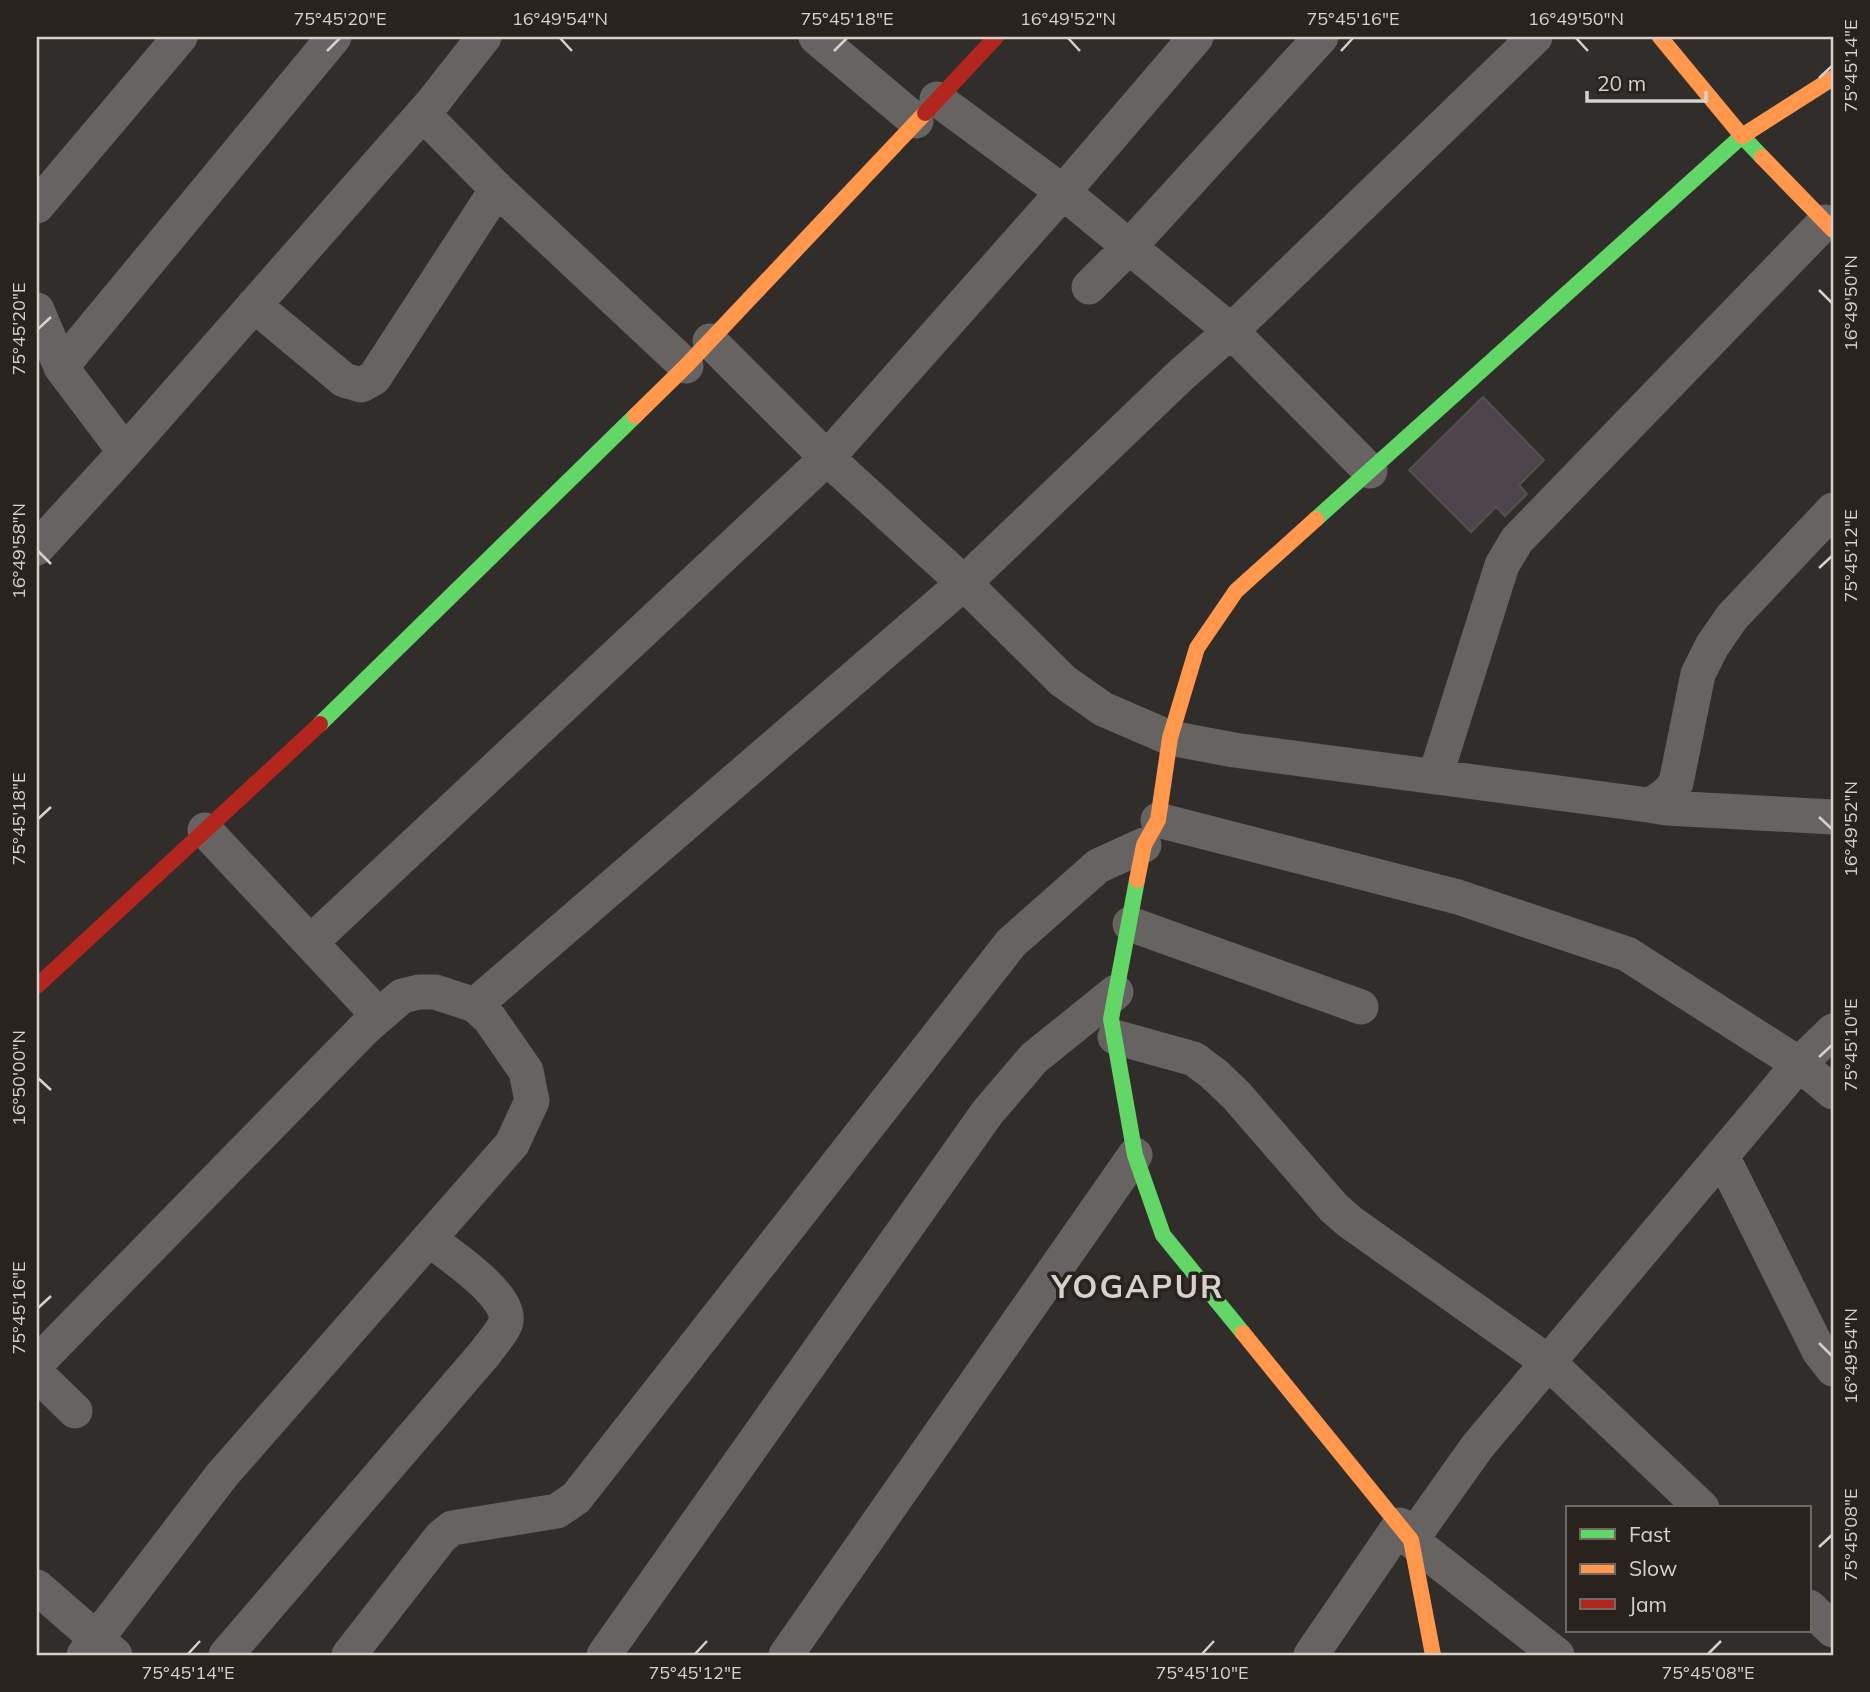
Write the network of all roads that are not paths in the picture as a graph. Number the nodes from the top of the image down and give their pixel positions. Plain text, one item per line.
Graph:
1 (180, 37) edge
2 (334, 37) edge
3 (484, 37) edge
4 (816, 37) edge
5 (996, 37) edge
6 (1196, 37) edge
7 (1321, 37) edge
8 (1535, 37) edge
9 (1660, 37) edge
10 (1833, 78) edge
11 (927, 110) junction
12 (423, 114) junction
13 (1742, 136) junction
14 (497, 189) junction
15 (1063, 192) junction
16 (37, 206) edge
17 (1829, 226) edge
18 (1130, 246) junction
19 (1089, 287) dead end
20 (254, 305) junction
21 (37, 310) edge
22 (1231, 331) junction
23 (710, 341) junction
24 (686, 366) junction
25 (61, 367) junction
26 (125, 452) junction
27 (827, 458) junction
28 (1370, 471) junction
29 (1833, 510) edge
30 (37, 548) edge
31 (964, 583) junction
32 (1170, 738) junction
33 (1435, 777) junction
34 (1648, 805) junction
35 (1833, 817) edge
36 (205, 830) junction
37 (1151, 833) junction
38 (1130, 924) junction
39 (311, 942) junction
40 (37, 986) edge
41 (1116, 992) junction
42 (475, 1005) junction
43 (1362, 1007) dead end
44 (379, 1016) junction
45 (1833, 1031) edge
46 (1115, 1037) junction
47 (1799, 1064) junction
48 (1833, 1092) edge
49 (1135, 1155) junction
50 (1722, 1156) junction
51 (429, 1239) junction
52 (1548, 1362) junction
53 (37, 1363) edge
54 (1833, 1369) edge
55 (37, 1374) edge
56 (75, 1411) dead end
57 (1700, 1506) edge
58 (1405, 1533) junction
59 (37, 1587) edge
60 (1811, 1609) edge
61 (1833, 1630) edge
62 (98, 1650) edge
63 (226, 1655) edge
64 (349, 1655) edge
65 (604, 1655) edge
66 (786, 1655) edge
67 (1311, 1655) edge
68 (1433, 1655) edge
69 (1557, 1655) edge

1 - 16 street
2 - 25 street
3 - 12 street
4 - 11 street
5 - 11 street
6 - 15 street
7 - 18 street
8 - 22 street
9 - 13 street
10 - 13 street
11 - 15 street
11 - 23 street
12 - 14 street
12 - 20 street
13 - 17 street
13 - 28 street
14 - 20 street
14 - 24 street
15 - 18 street
15 - 27 street
17 - 33 street
18 - 19 street
18 - 22 street
20 - 26 street
21 - 25 street
22 - 28 street
22 - 31 street
23 - 24 street
23 - 27 street
24 - 36 street
25 - 26 street
26 - 30 street
27 - 31 street
27 - 39 street
28 - 32 street
29 - 34 street
31 - 32 street
31 - 42 street
32 - 33 street
32 - 37 street
33 - 34 street
34 - 35 street
36 - 39 street
36 - 40 street
37 - 38 street
37 - 47 street
37 - 64 street
38 - 41 street
38 - 43 street
39 - 44 street
41 - 46 street
41 - 65 street
42 - 44 street
42 - 51 street
44 - 53 street
45 - 47 street
46 - 49 street
46 - 52 street
47 - 48 street
47 - 50 street
49 - 58 street
49 - 66 street
50 - 52 street
50 - 54 street
51 - 62 street
51 - 63 street
52 - 57 street
52 - 58 street
55 - 56 street
58 - 67 street
58 - 68 street
58 - 69 street
59 - 62 street
60 - 61 street

